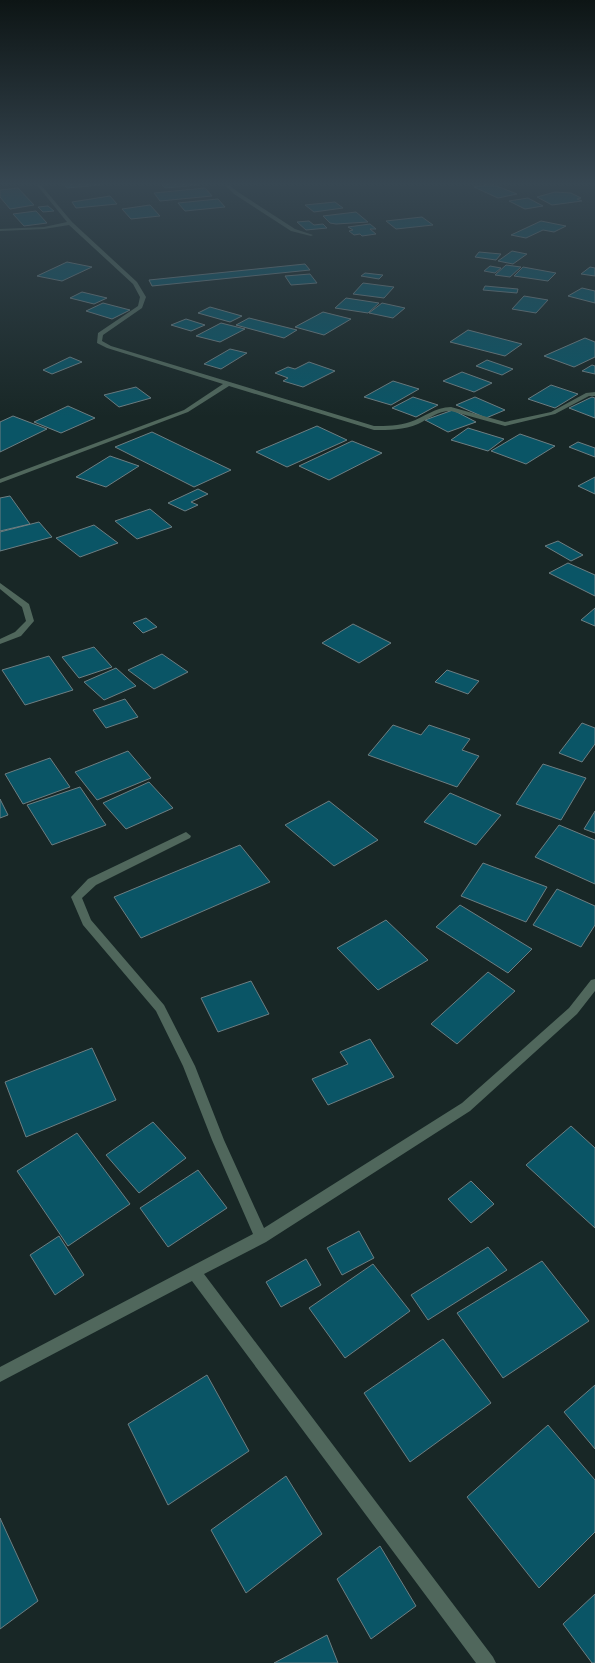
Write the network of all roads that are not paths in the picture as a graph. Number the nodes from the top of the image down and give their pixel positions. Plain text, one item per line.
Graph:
1 (113, 263) edge
2 (229, 383) junction
3 (595, 394) edge
4 (0, 481) edge
5 (0, 585) edge
6 (0, 642) edge
7 (186, 836) dead end
8 (595, 983) edge
9 (261, 1237) junction
10 (194, 1272) junction
11 (0, 1375) edge
12 (487, 1663) edge

1 - 2 street
2 - 3 street
2 - 4 street
5 - 6 street
7 - 9 street
8 - 9 street
9 - 10 street
10 - 11 street
10 - 12 street

